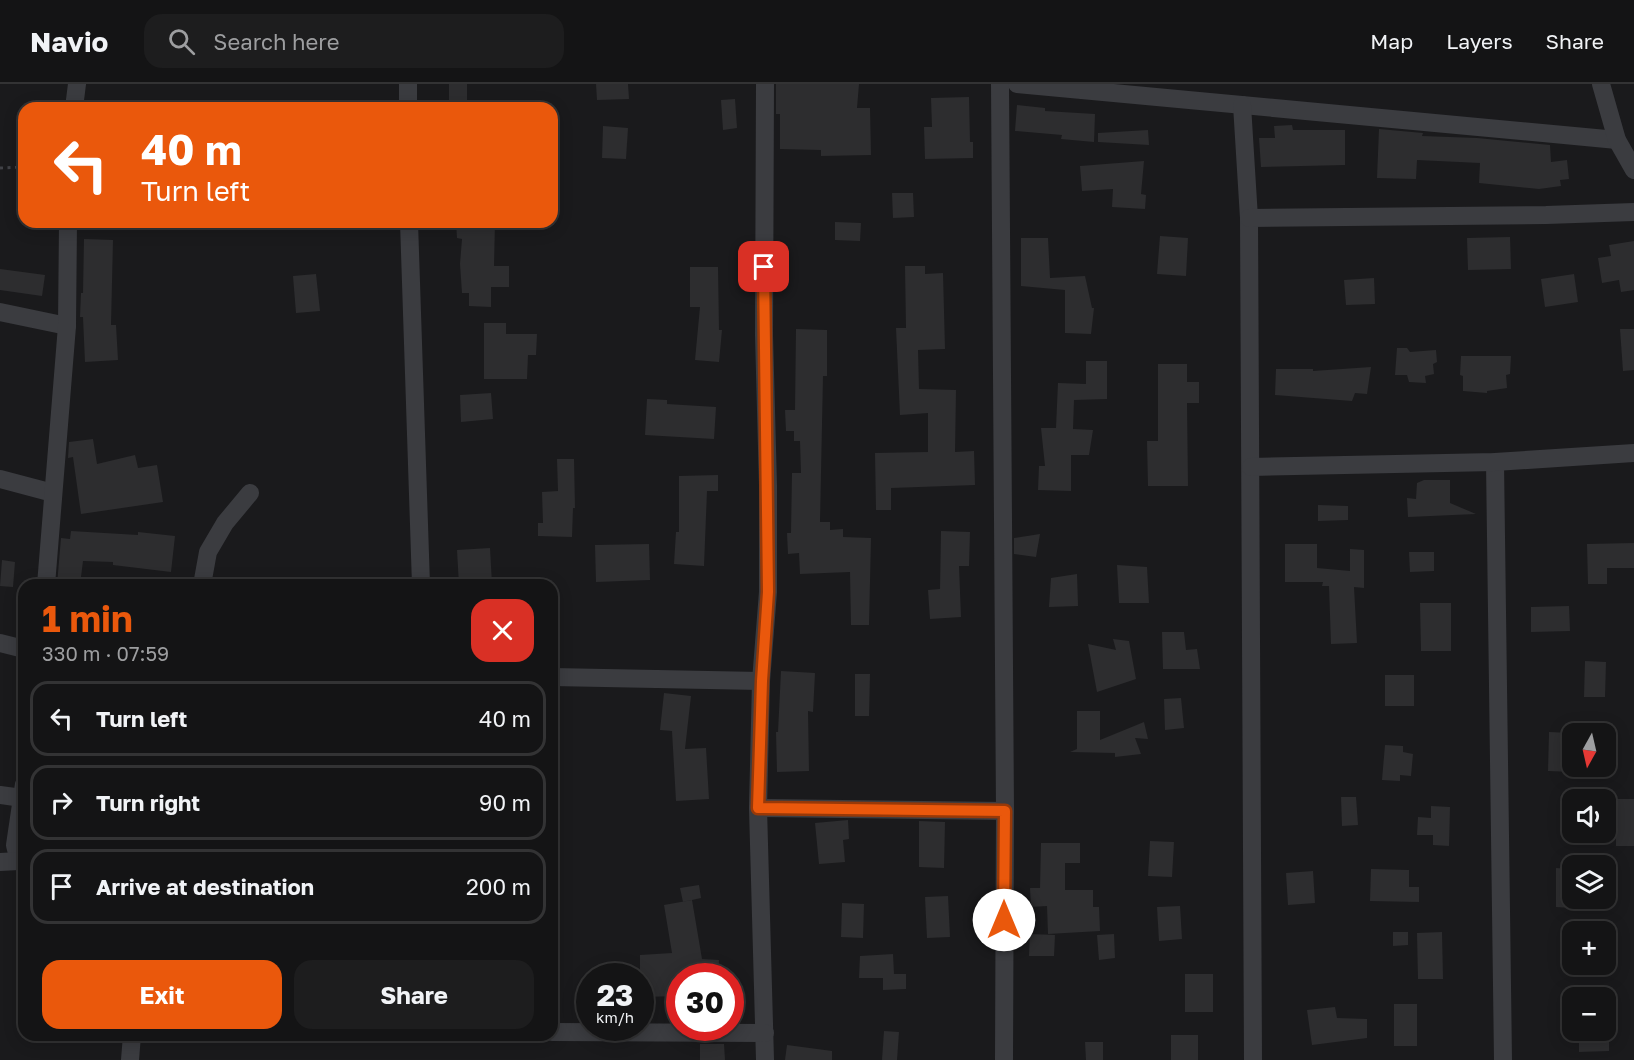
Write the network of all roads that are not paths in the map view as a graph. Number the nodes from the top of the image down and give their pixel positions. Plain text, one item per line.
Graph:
1 (77, 84) edge
2 (408, 84) edge
3 (765, 84) edge
4 (1000, 84) edge
5 (1017, 84) edge
6 (1601, 84) edge
7 (75, 102) edge
8 (408, 102) edge
9 (1242, 105) junction
10 (1617, 140) junction
11 (1634, 170) edge
12 (1634, 212) edge
13 (1249, 218) junction
14 (68, 228) edge
15 (409, 228) edge
16 (0, 312) edge
17 (67, 326) junction
18 (1634, 453) edge
19 (1495, 462) junction
20 (1251, 467) junction
21 (0, 479) edge
22 (53, 493) junction
23 (250, 493) dead end
24 (46, 579) edge
25 (203, 579) edge
26 (421, 579) edge
27 (0, 643) edge
28 (18, 647) edge
29 (558, 676) edge
30 (762, 681) junction
31 (18, 792) edge
32 (0, 795) edge
33 (758, 808) junction
34 (1005, 811) junction
35 (18, 825) edge
36 (18, 852) edge
37 (0, 862) edge
38 (18, 862) edge
39 (558, 1032) edge
40 (765, 1033) junction
41 (132, 1041) edge
42 (130, 1060) edge
43 (765, 1060) edge
44 (1004, 1060) edge
45 (1253, 1060) edge
46 (1503, 1060) edge

1 - 7 street
2 - 8 street
3 - 30 street
4 - 34 street
5 - 9 street
6 - 10 street
9 - 10 street
9 - 13 street
10 - 11 street
12 - 13 street
13 - 20 street
14 - 17 street
15 - 26 street
16 - 17 street
17 - 22 street
18 - 19 street
19 - 20 street
19 - 46 street
20 - 45 street
21 - 22 street
22 - 24 street
23 - 25 street
27 - 28 street
29 - 30 street
30 - 33 street
31 - 32 street
33 - 34 street
33 - 40 street
34 - 44 street
35 - 36 street
37 - 38 street
39 - 40 street
40 - 43 street
41 - 42 street

